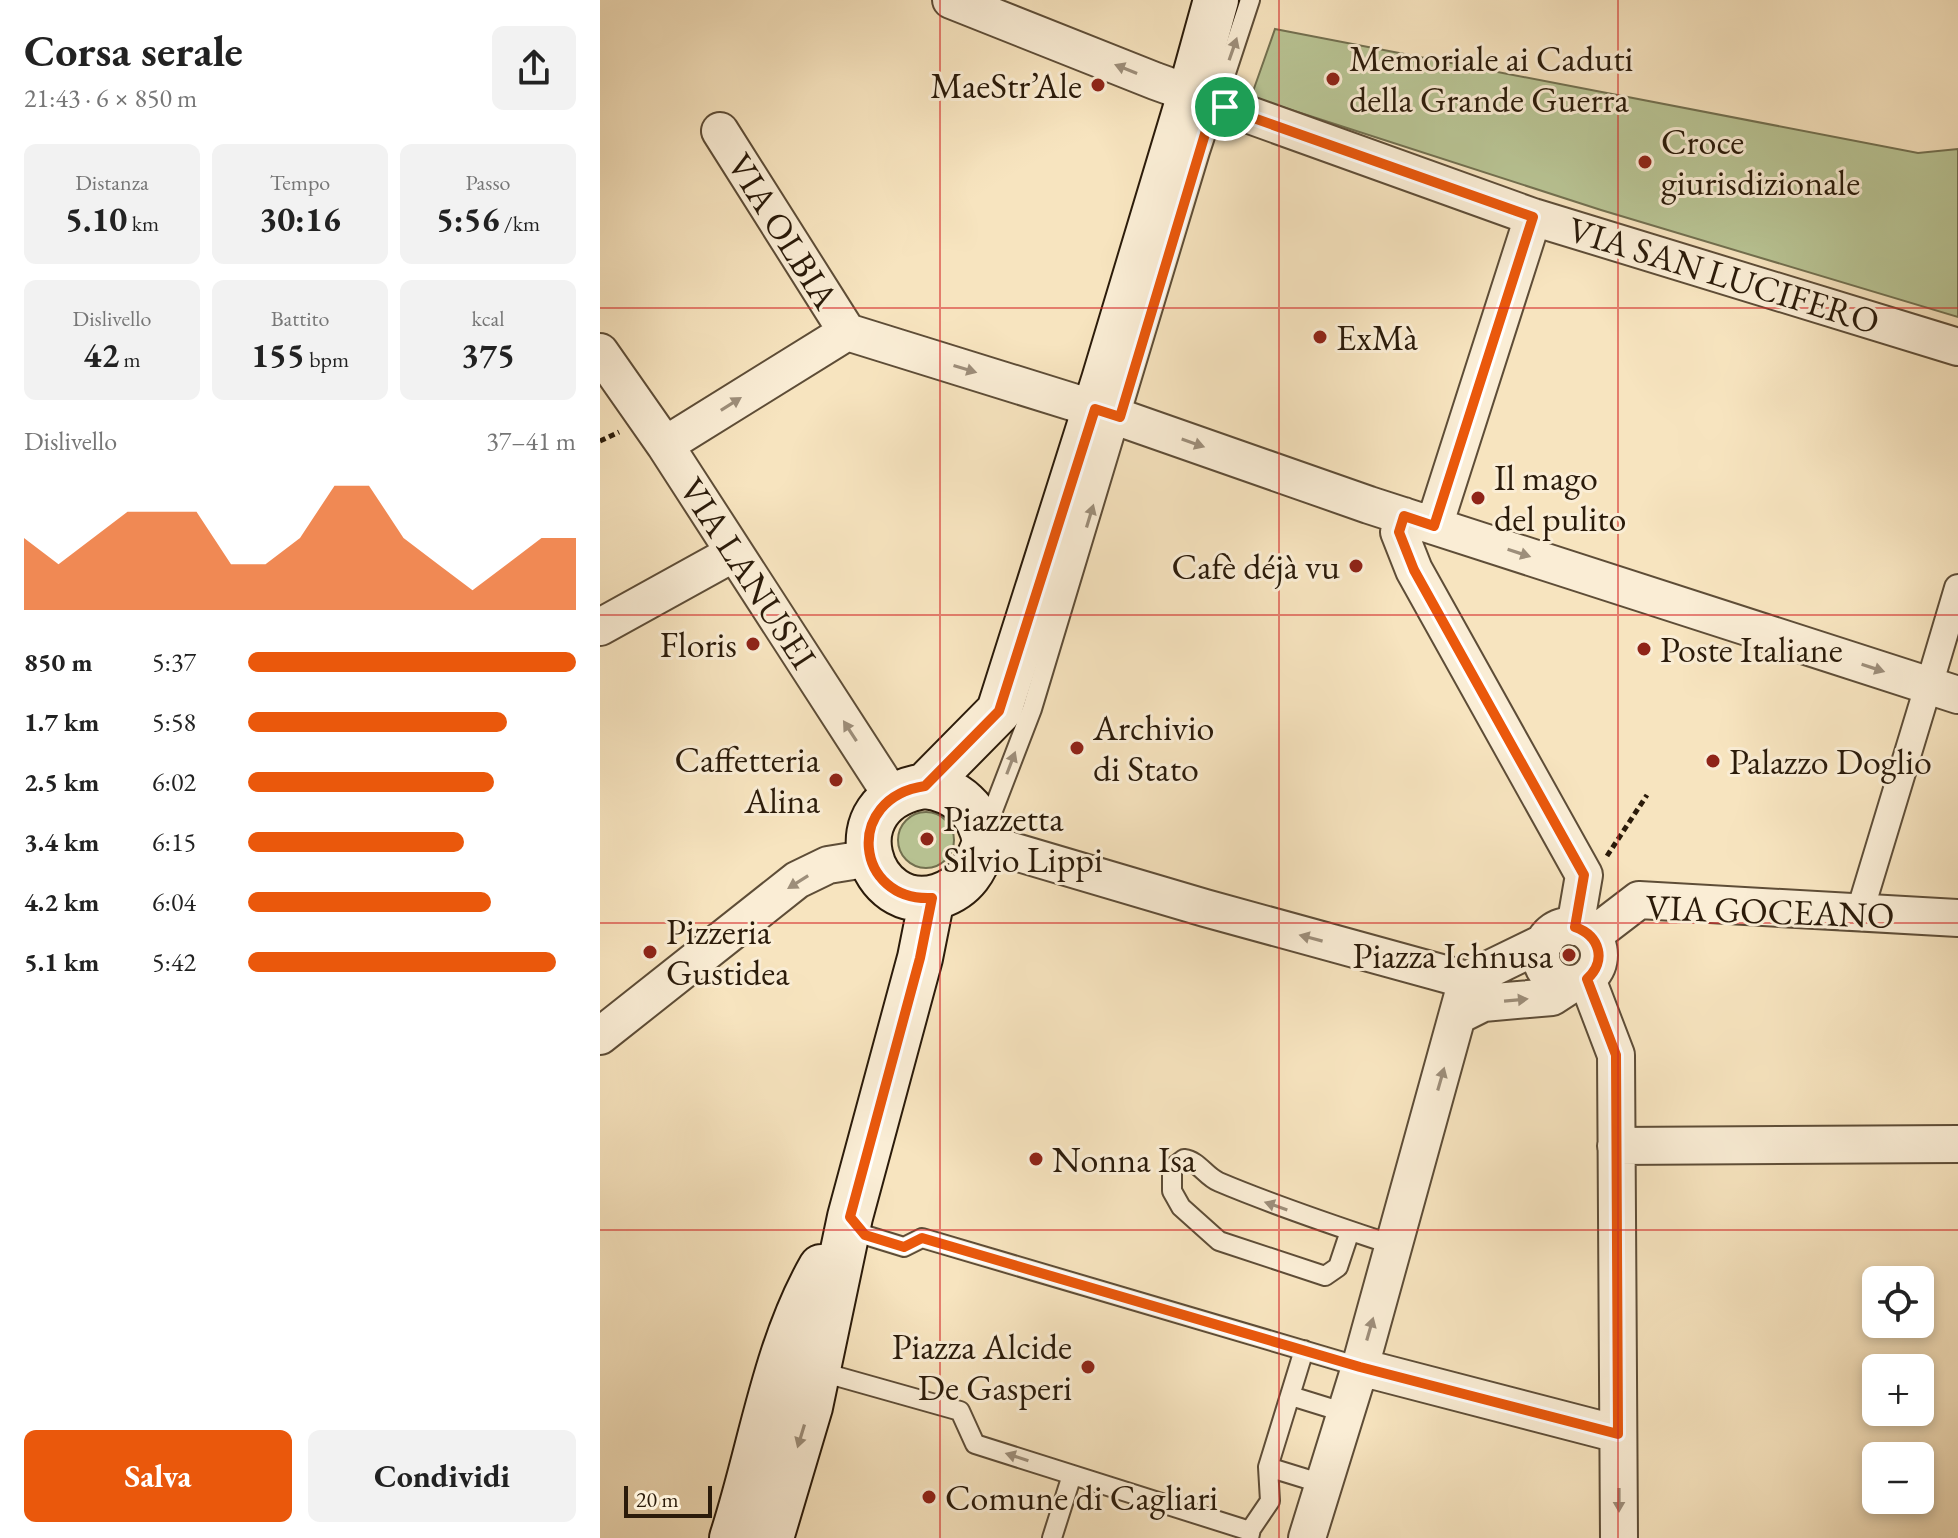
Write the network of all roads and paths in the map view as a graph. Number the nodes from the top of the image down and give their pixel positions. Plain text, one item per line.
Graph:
1 (951, 0) edge
2 (1216, 0) edge
3 (1250, 0) edge
4 (1202, 99) junction
5 (720, 131) dead end
6 (1533, 217) junction
7 (847, 332) junction
8 (1958, 347) edge
9 (603, 362) edge
10 (1107, 413) junction
11 (665, 445) junction
12 (1419, 521) junction
13 (734, 553) junction
14 (1958, 588) edge
15 (600, 627) edge
16 (1938, 689) edge
17 (908, 791) junction
18 (1647, 795) dead end
19 (984, 840) junction
20 (871, 858) junction
21 (1605, 860) dead end
22 (932, 898) junction
23 (1860, 911) junction
24 (1958, 918) edge
25 (1571, 935) junction
26 (1467, 980) junction
27 (1579, 982) junction
28 (1459, 1015) junction
29 (600, 1036) edge
30 (1958, 1144) edge
31 (1616, 1146) junction
32 (850, 1217) junction
33 (1350, 1231) junction
34 (1378, 1240) dead end
35 (1304, 1350) junction
36 (1360, 1367) junction
37 (818, 1371) junction
38 (1291, 1396) junction
39 (1346, 1413) junction
40 (1618, 1434) junction
41 (1268, 1467) junction
42 (1072, 1475) junction
43 (1323, 1484) junction
44 (1250, 1533) edge
45 (732, 1538) edge
46 (771, 1538) edge
47 (1052, 1538) edge
48 (1307, 1538) edge
49 (1619, 1538) edge

4 -> 1 street, VIA SAN LUCIFERO
2 - 4 main road
4 -> 3 lane
4 - 6 street, VIA SAN LUCIFERO
4 - 10 main road
5 - 7 street, VIA OLBIA
6 - 8 street, VIA SAN LUCIFERO
6 - 12 street
7 -> 10 street
11 -> 7 street
9 - 11 street, VIA LANUSEI
10 -> 12 street
10 - 17 main road
19 -> 10 lane
11 - 13 street, VIA LANUSEI
12 -> 16 street
12 - 25 street
13 - 15 street
17 -> 13 street, VIA LANUSEI
14 - 16 street
16 - 23 street
17 - 19 main road
17 - 20 main road
18 - 21 path
19 - 22 main road
26 -> 19 street
20 - 22 main road
20 -> 29 street
22 - 32 main road
23 - 24 street, VIA GOCEANO
23 - 25 street, VIA GOCEANO
25 - 26 street
25 - 27 street
25 - 27 street
26 - 28 street
28 -> 27 street
27 - 31 street
36 -> 28 street
30 - 31 street
31 - 40 street
32 - 35 lane
32 - 37 main road
32 - 45 main road
33 -> 33 lane
33 - 34 lane
35 - 36 lane
35 - 38 lane
36 - 39 street
36 - 40 street
42 -> 37 lane
37 -> 46 main road
38 - 39 lane
38 - 41 lane
39 - 43 street
40 -> 49 street
41 - 43 lane
41 - 44 lane
42 - 44 lane
42 - 47 lane
43 - 48 street

